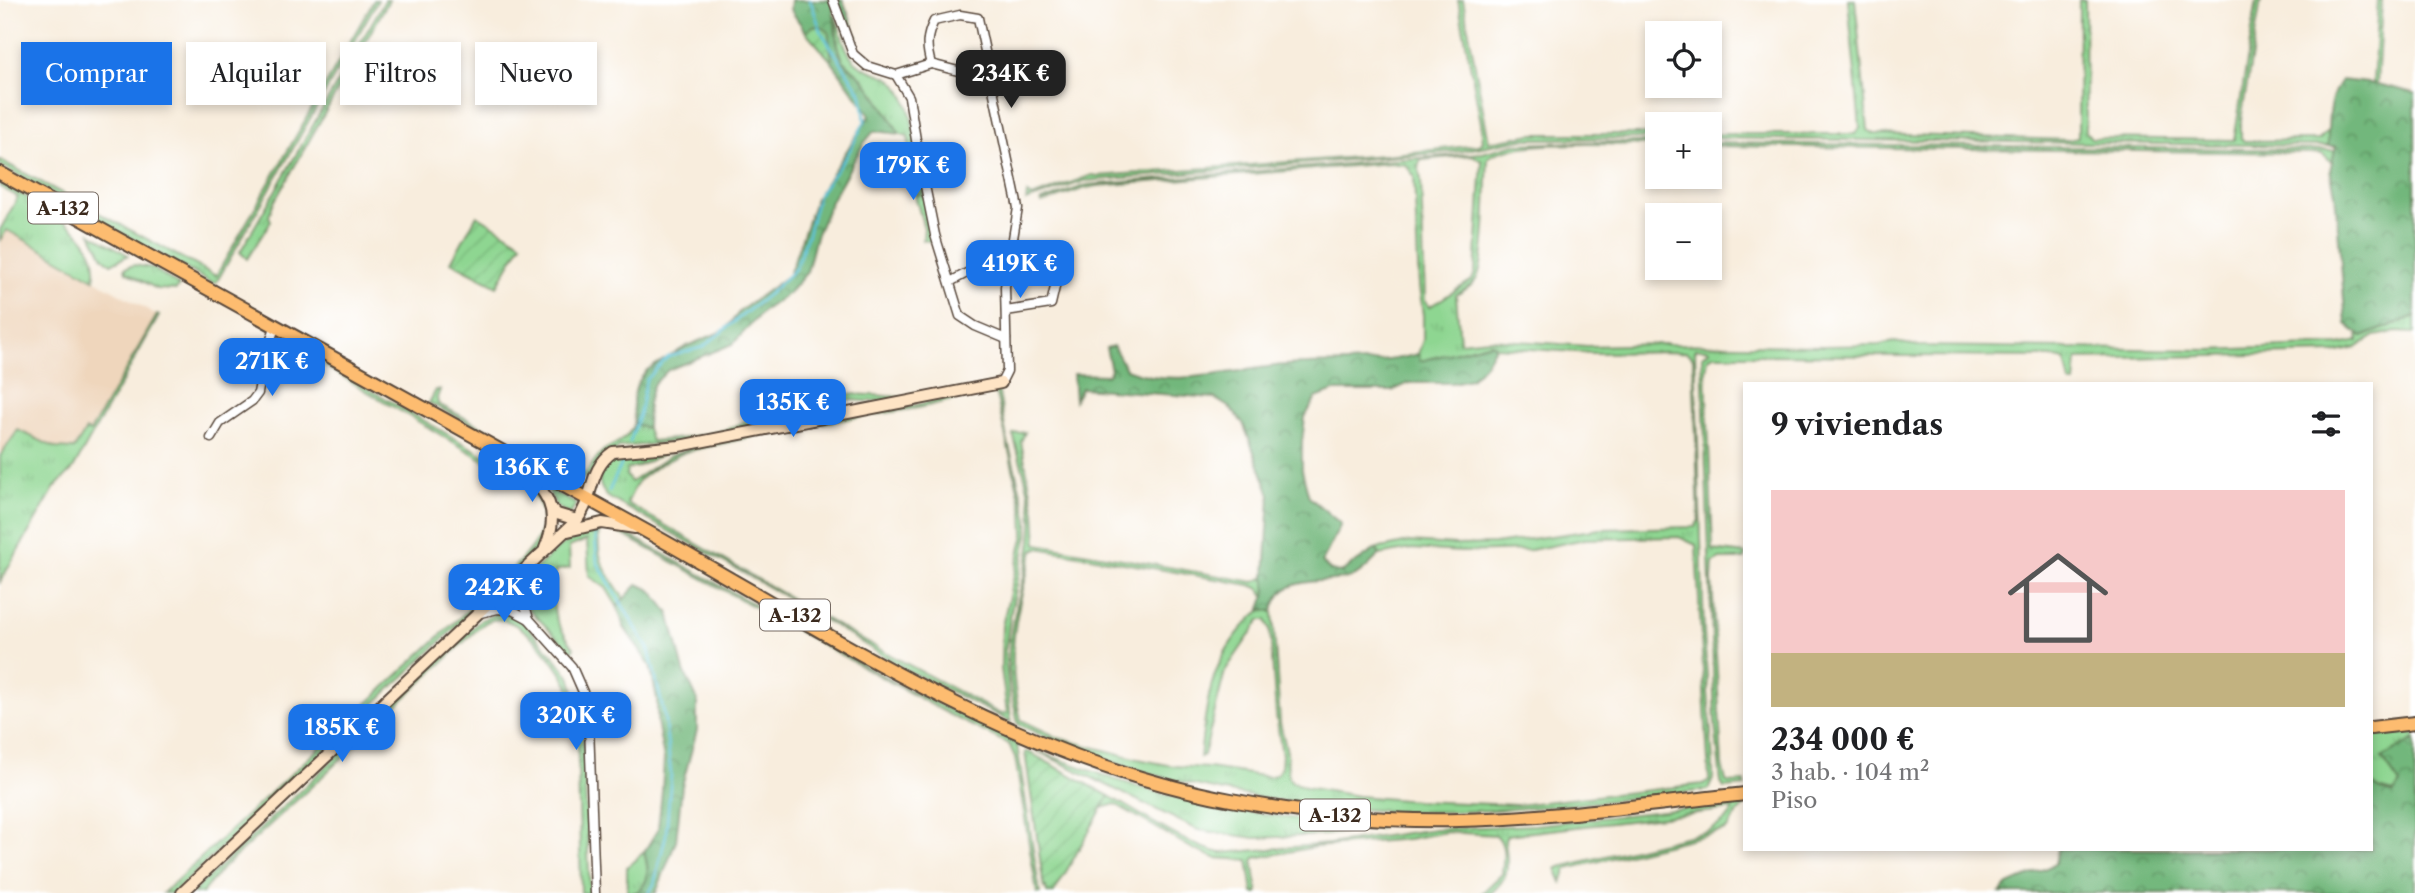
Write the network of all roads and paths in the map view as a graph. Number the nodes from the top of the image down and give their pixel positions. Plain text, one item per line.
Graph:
1 (833, 0) edge
2 (931, 64) junction
3 (896, 75) junction
4 (988, 75) junction
5 (0, 173) edge
6 (1010, 256) junction
7 (950, 282) junction
8 (1055, 287) dead end
9 (1006, 311) junction
10 (275, 327) junction
11 (1006, 339) junction
12 (1001, 383) joint
13 (211, 438) dead end
14 (512, 458) junction
15 (589, 500) junction
16 (552, 509) junction
17 (577, 520) junction
18 (646, 531) junction
19 (566, 532) junction
20 (543, 554) junction
21 (529, 566) junction
22 (503, 591) junction
23 (522, 610) junction
24 (480, 613) junction
25 (2415, 723) edge
26 (2373, 728) edge
27 (1743, 794) edge
28 (182, 893) edge
29 (595, 893) edge

1 - 3 street
2 - 3 street
2 - 4 street
2 - 4 street
3 - 7 street
4 - 6 street
5 - 10 main road, A-132
6 - 7 street
6 - 9 street
7 - 11 street
8 - 9 street
9 - 11 street
10 - 13 street
10 - 14 main road, A-132
11 - 12 street
12 - 15 main road
14 - 15 main road, A-132
14 - 16 main road
15 - 17 main road
15 - 18 main road, A-132
16 - 17 main road
16 - 20 main road
17 - 19 main road
18 - 19 main road
18 - 27 main road, A-132
19 - 20 main road
20 - 21 main road
21 - 22 main road
21 - 23 street
22 - 23 street
22 - 24 main road
23 - 24 street
23 - 29 street
24 - 28 main road
25 - 26 main road

